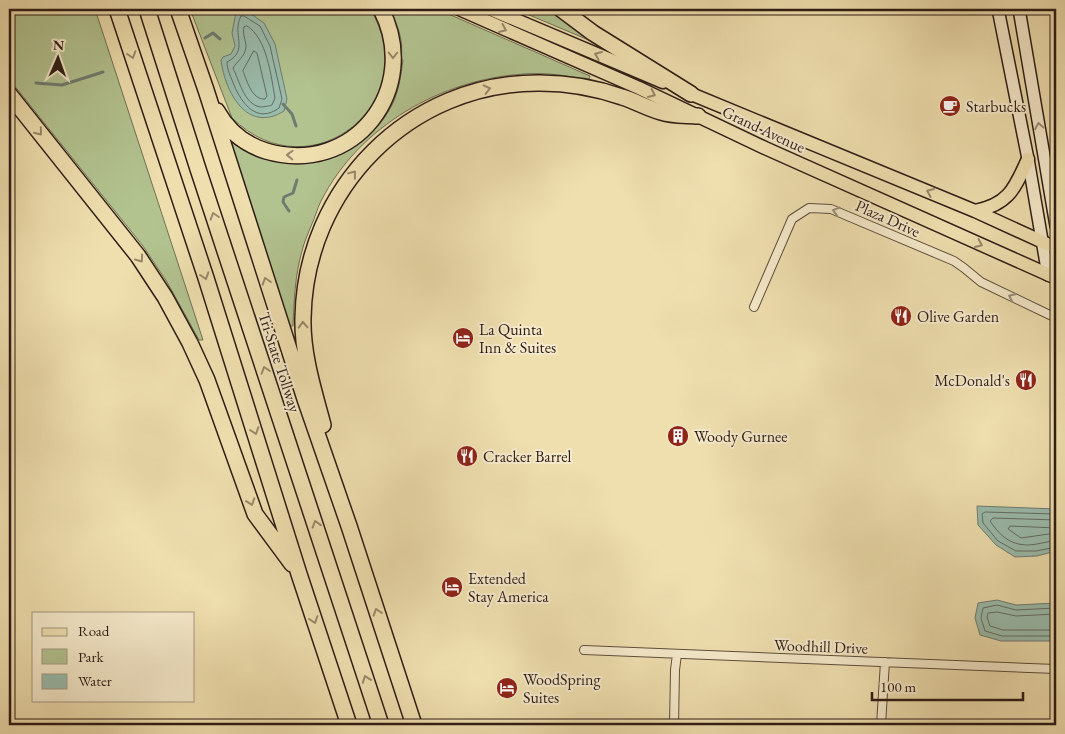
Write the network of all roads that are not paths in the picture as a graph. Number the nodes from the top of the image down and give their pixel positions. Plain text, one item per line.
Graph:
1 (117, 9) edge
2 (147, 9) edge
3 (178, 9) edge
4 (381, 9) edge
5 (459, 9) edge
6 (490, 9) edge
7 (561, 9) edge
8 (998, 9) edge
9 (1019, 9) edge
10 (206, 90) junction
11 (9, 94) edge
12 (691, 94) junction
13 (698, 116) junction
14 (1028, 159) junction
15 (975, 211) junction
16 (1056, 226) edge
17 (1042, 242) junction
18 (1056, 248) edge
19 (1052, 276) edge
20 (754, 307) dead end
21 (1056, 318) edge
22 (349, 526) junction
23 (299, 574) junction
24 (584, 650) dead end
25 (677, 654) junction
26 (885, 662) junction
27 (1056, 669) edge
28 (349, 725) edge
29 (381, 725) edge
30 (414, 725) edge
31 (674, 725) edge
32 (881, 725) edge

1 -> 23 highway
29 -> 2 highway, Tri-State Tollway
3 - 10 highway
4 -> 10 highway
5 -> 13 main road, Grand Avenue
12 -> 6 main road, Grand Avenue
7 - 12 highway
8 - 14 street
16 -> 9 street
22 -> 10 highway
11 -> 23 highway
15 -> 12 main road, Grand Avenue
13 -> 19 main road, Grand Avenue
22 -> 13 highway
14 - 15 main road
14 - 17 street
15 - 17 main road, Grand Avenue
17 - 18 main road, Grand Avenue
17 - 19 street
21 -> 20 street, Plaza Drive
30 -> 22 highway
23 -> 28 highway
24 - 25 street, Woodhill Drive
25 - 26 street, Woodhill Drive
25 - 31 street
26 - 27 street, Woodhill Drive
26 - 32 street

